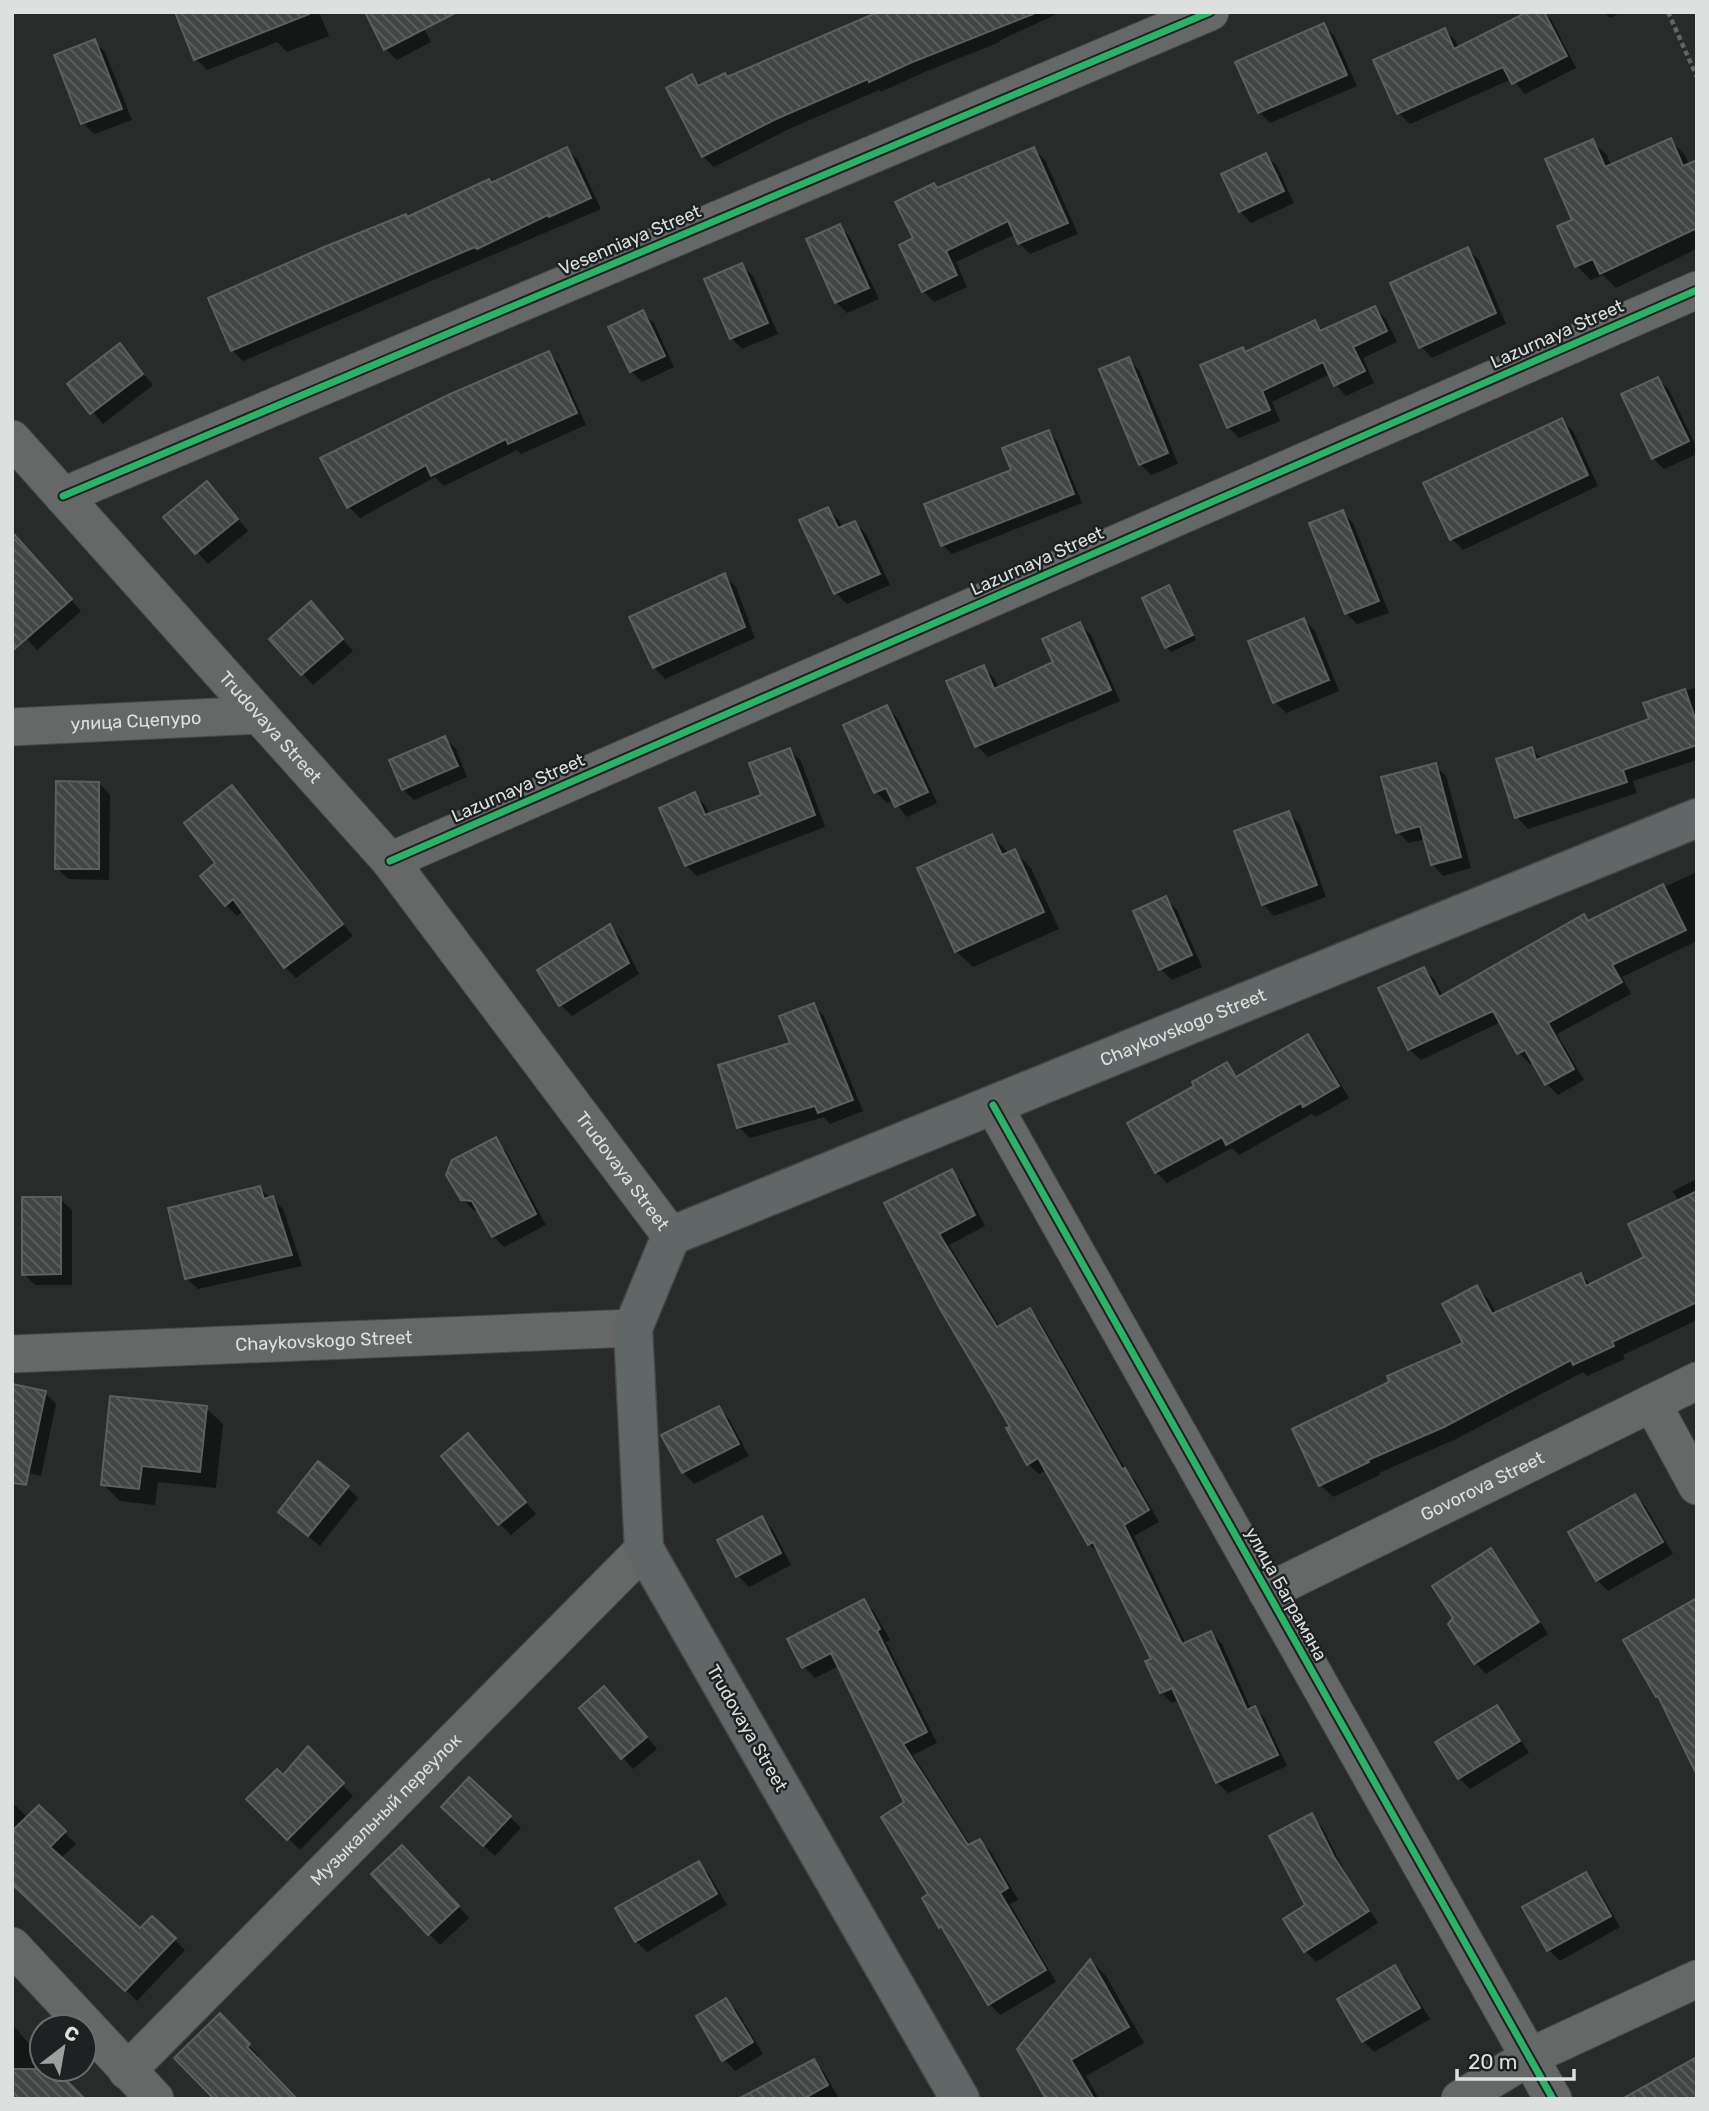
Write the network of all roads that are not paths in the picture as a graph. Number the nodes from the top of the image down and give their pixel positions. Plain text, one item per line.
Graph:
1 (1210, 12) edge
2 (1697, 290) edge
3 (12, 439) edge
4 (63, 496) junction
5 (259, 715) junction
6 (12, 727) edge
7 (1697, 818) edge
8 (390, 861) junction
9 (993, 1105) junction
10 (671, 1236) junction
11 (633, 1328) junction
12 (12, 1354) edge
13 (1697, 1381) edge
14 (1652, 1403) junction
15 (1697, 1486) edge
16 (645, 1549) junction
17 (1267, 1592) junction
18 (12, 1947) edge
19 (1697, 1979) edge
20 (1529, 2057) junction
21 (127, 2071) junction
22 (155, 2099) edge
23 (960, 2099) edge
24 (1460, 2099) edge
25 (1553, 2099) edge

1 - 4 street, Vesenniaya Street
2 - 8 street, Lazurnaya Street
3 - 4 street, Trudovaya Street
4 - 5 street, Trudovaya Street
5 - 6 street, улица Сцепуро
5 - 8 street, Trudovaya Street
7 - 9 main road, Chaykovskogo Street
8 - 10 street, Trudovaya Street
9 - 10 main road, Chaykovskogo Street
9 - 17 street, улица Баграмяна
10 - 11 main road, Trudovaya Street
11 - 12 street, Chaykovskogo Street
11 - 16 main road, Trudovaya Street
13 - 14 street, Govorova Street
14 - 15 street
14 - 17 street, Govorova Street
16 - 21 street, Музыкальный переулок
16 - 23 main road, Trudovaya Street
17 - 20 street, улица Баграмяна
18 - 21 street
19 - 20 street
20 - 24 street
20 - 25 street, улица Баграмяна
21 - 22 street

